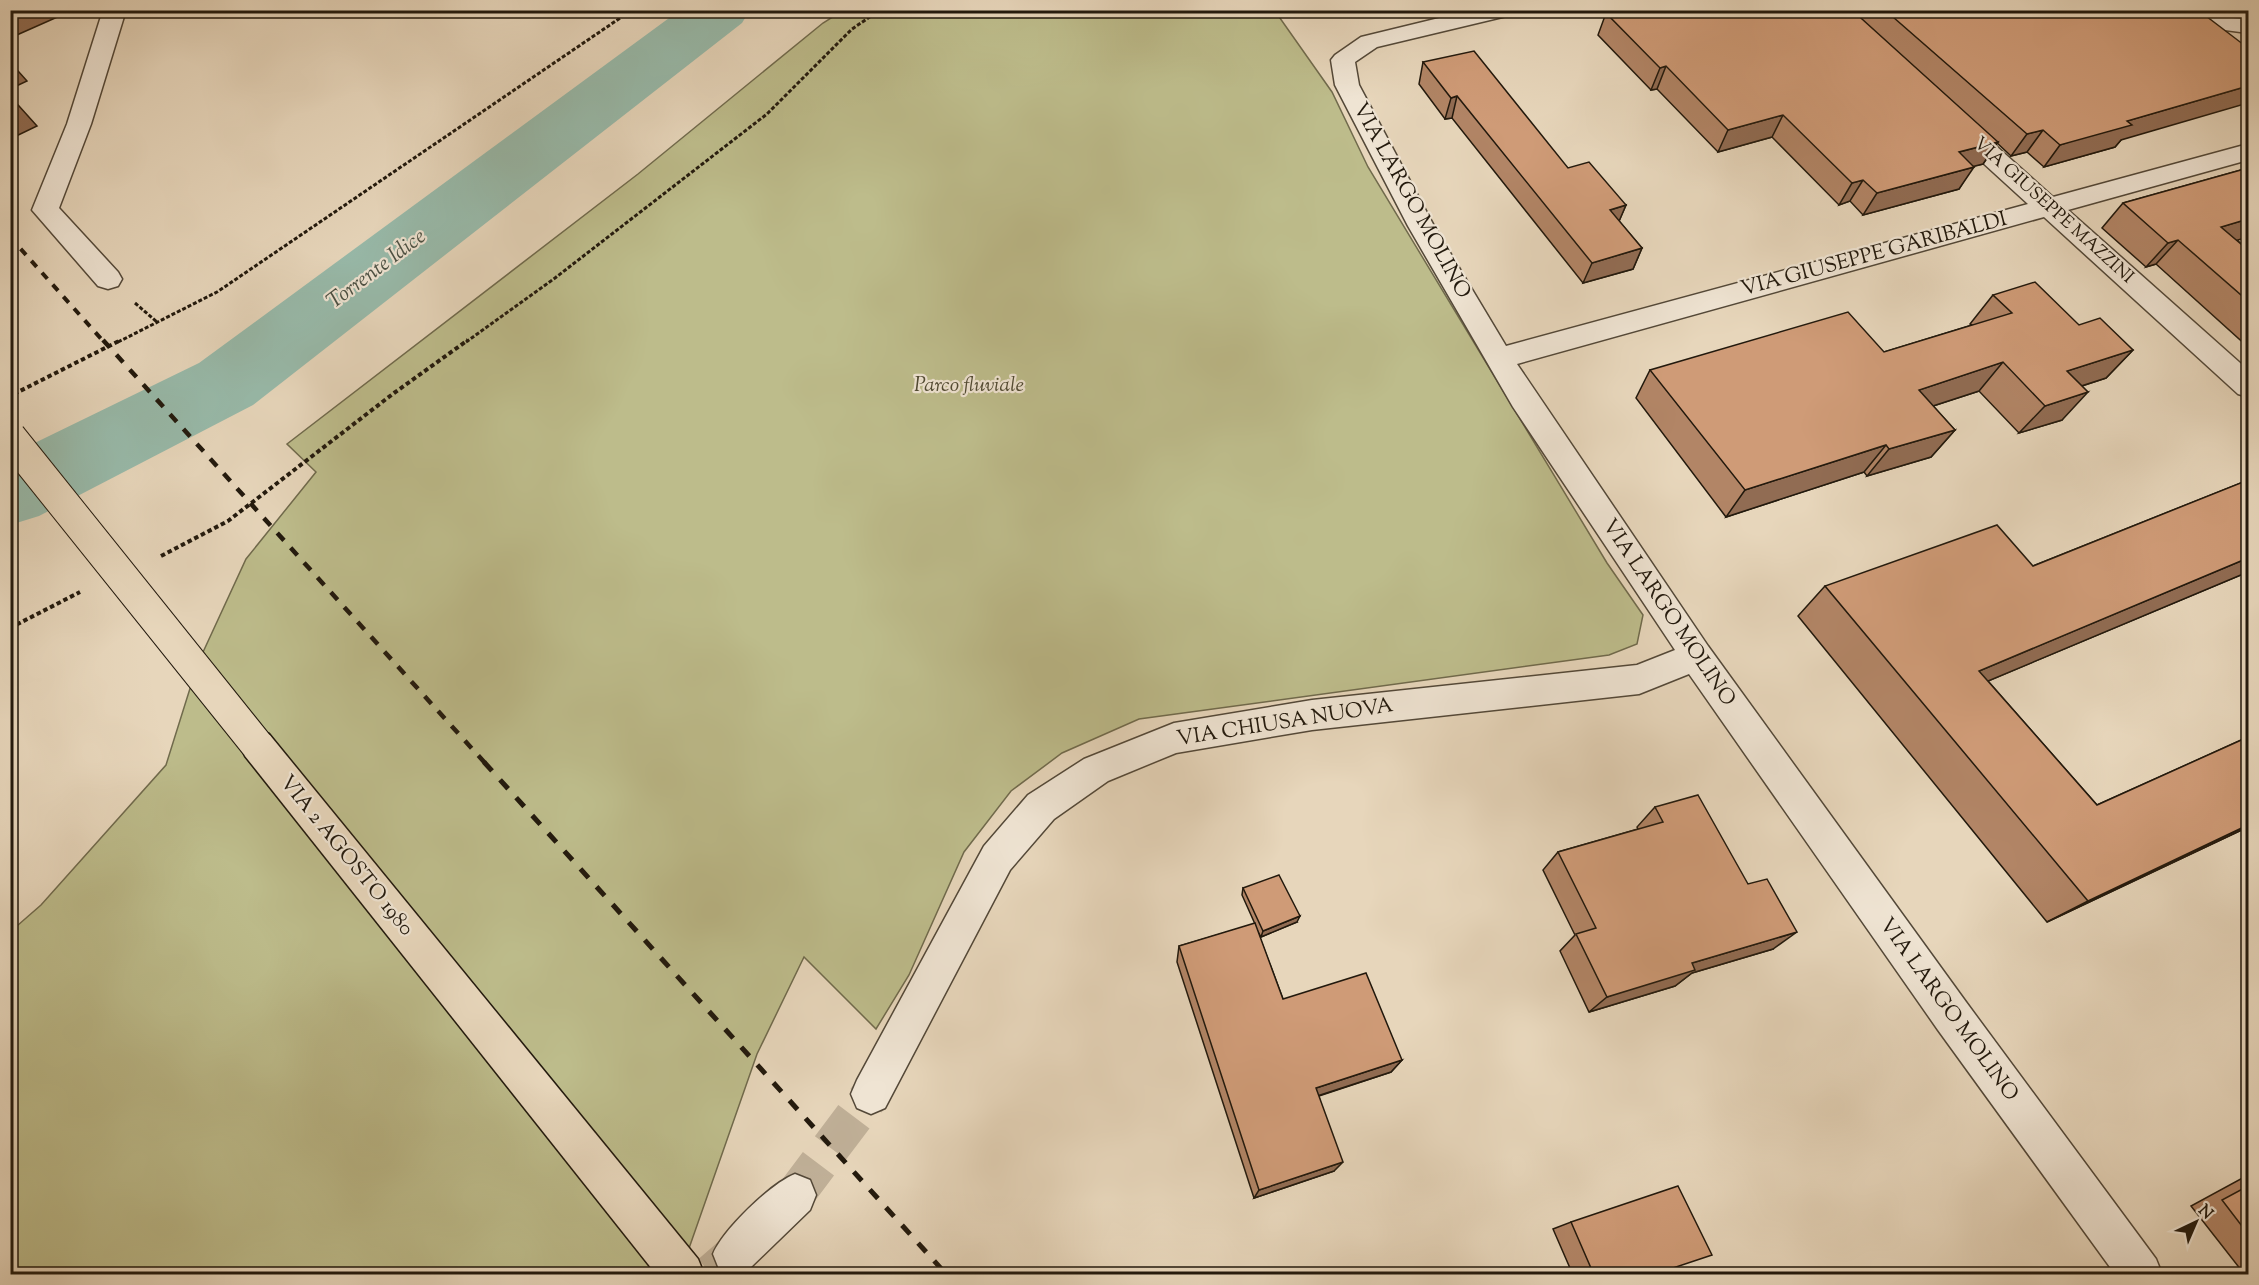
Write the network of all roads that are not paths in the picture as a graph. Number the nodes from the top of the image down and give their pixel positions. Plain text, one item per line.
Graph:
1 (115, 10) edge
2 (1503, 10) edge
3 (2212, 10) edge
4 (2248, 26) edge
5 (1937, 107) edge
6 (2248, 152) edge
7 (2049, 207) junction
8 (108, 279) dead end
9 (1500, 358) junction
10 (2248, 386) edge
11 (10, 437) edge
12 (1696, 656) junction
13 (871, 1094) tunnel mouth
14 (795, 1195) tunnel mouth
15 (734, 1254) tunnel mouth
16 (683, 1275) edge
17 (2141, 1275) edge

1 - 8 street
2 - 9 street, VIA LARGO MOLINO
3 - 4 street
5 - 7 street, VIA GIUSEPPE MAZZINI
6 - 7 street, VIA GIUSEPPE GARIBALDI
7 - 9 street, VIA GIUSEPPE GARIBALDI
7 - 10 street, VIA GIUSEPPE MAZZINI
9 - 12 street, VIA LARGO MOLINO
11 - 16 main road, VIA 2 AGOSTO 1980, bridge
12 - 13 street, VIA CHIUSA NUOVA
12 - 17 street, VIA LARGO MOLINO
14 - 15 street

